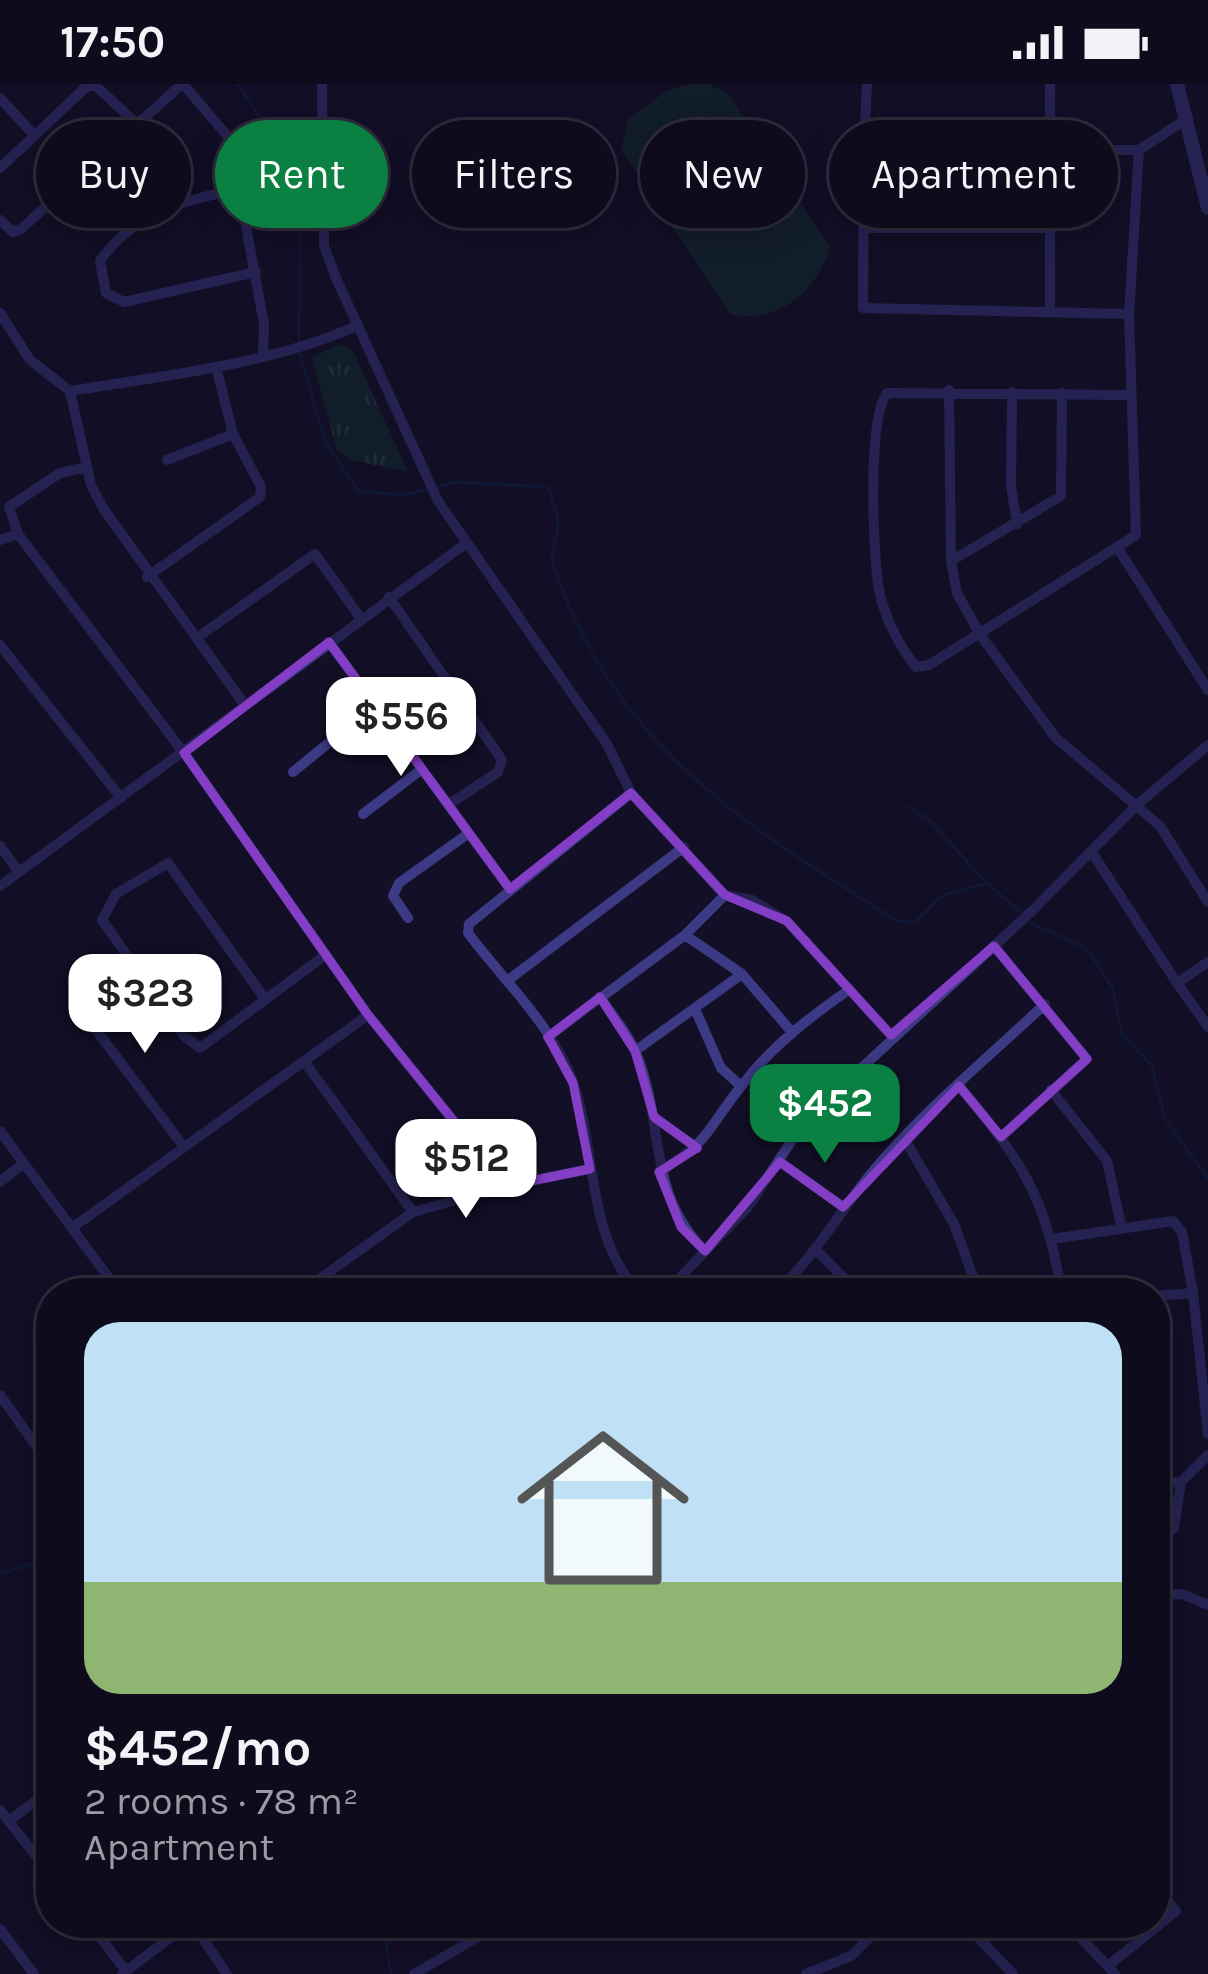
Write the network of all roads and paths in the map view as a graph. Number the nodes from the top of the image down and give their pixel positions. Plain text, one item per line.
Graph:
1 (12, 84) edge
2 (182, 84) edge
3 (322, 84) edge
4 (867, 84) edge
5 (1050, 84) edge
6 (1177, 84) edge
7 (0, 97) edge
8 (1188, 118) junction
9 (51, 120) edge
10 (132, 120) edge
11 (142, 120) edge
12 (865, 120) edge
13 (1052, 120) edge
14 (215, 122) edge
15 (34, 135) joint
16 (1118, 150) edge
17 (1139, 150) junction
18 (0, 168) edge
19 (215, 195) edge
20 (1208, 208) edge
21 (36, 215) edge
22 (0, 220) edge
23 (246, 228) edge
24 (865, 228) edge
25 (1051, 228) edge
26 (256, 272) junction
27 (1050, 312) junction
28 (0, 314) edge
29 (1129, 314) junction
30 (358, 326) junction
31 (263, 352) junction
32 (216, 367) junction
33 (949, 390) junction
34 (70, 391) junction
35 (1012, 392) junction
36 (1062, 393) junction
37 (1130, 395) junction
38 (232, 434) junction
39 (167, 460) dead end
40 (87, 467) junction
41 (1016, 524) junction
42 (18, 534) junction
43 (0, 540) edge
44 (465, 544) junction
45 (1119, 550) junction
46 (951, 561) junction
47 (148, 577) junction
48 (388, 597) junction
49 (361, 619) junction
50 (979, 633) junction
51 (198, 637) junction
52 (328, 642) junction
53 (0, 645) edge
54 (1208, 690) edge
55 (244, 704) junction
56 (375, 706) junction
57 (1208, 745) edge
58 (184, 753) junction
59 (422, 769) junction
60 (292, 772) dead end
61 (631, 793) junction
62 (121, 798) junction
63 (1138, 804) junction
64 (448, 805) junction
65 (363, 814) dead end
66 (470, 833) junction
67 (0, 847) edge
68 (684, 847) junction
69 (1090, 851) junction
70 (19, 872) junction
71 (0, 886) edge
72 (510, 889) junction
73 (725, 895) junction
74 (1208, 902) edge
75 (408, 918) dead end
76 (685, 935) junction
77 (998, 941) junction
78 (324, 956) junction
79 (1208, 962) edge
80 (136, 969) junction
81 (742, 974) junction
82 (507, 981) junction
83 (1177, 983) junction
84 (850, 989) junction
85 (600, 998) junction
86 (265, 999) junction
87 (1045, 1004) junction
88 (695, 1009) junction
89 (368, 1016) junction
90 (1208, 1027) edge
91 (791, 1031) junction
92 (891, 1035) junction
93 (548, 1037) junction
94 (635, 1051) junction
95 (304, 1061) junction
96 (741, 1086) junction
97 (958, 1086) junction
98 (1051, 1090) junction
99 (654, 1118) junction
100 (0, 1131) edge
101 (1001, 1137) junction
102 (904, 1138) junction
103 (184, 1147) junction
104 (698, 1148) junction
105 (780, 1162) junction
106 (24, 1163) junction
107 (590, 1169) junction
108 (658, 1172) junction
109 (0, 1182) edge
110 (506, 1186) junction
111 (843, 1208) junction
112 (413, 1212) junction
113 (1121, 1225) junction
114 (72, 1228) junction
115 (1052, 1239) junction
116 (705, 1251) junction
117 (818, 1252) junction
118 (109, 1278) edge
119 (321, 1278) edge
120 (627, 1278) edge
121 (679, 1278) edge
122 (791, 1278) edge
123 (844, 1278) edge
124 (974, 1278) edge
125 (1059, 1278) edge
126 (1193, 1293) junction
127 (1170, 1295) edge
128 (0, 1395) edge
129 (1208, 1434) edge
130 (36, 1446) edge
131 (1208, 1455) edge
132 (1170, 1482) edge
133 (1181, 1482) junction
134 (1170, 1531) edge
135 (1170, 1594) edge
136 (1208, 1605) edge
137 (36, 1800) edge
138 (0, 1810) edge
139 (9, 1821) junction
140 (36, 1856) edge
141 (0, 1929) edge
142 (100, 1938) edge
143 (170, 1938) edge
144 (202, 1938) edge
145 (476, 1938) edge
146 (869, 1938) edge
147 (978, 1938) edge
148 (1081, 1938) edge
149 (1147, 1938) edge
150 (1112, 1970) edge
151 (124, 1972) edge
152 (34, 1974) edge
153 (227, 1974) edge
154 (415, 1974) edge
155 (806, 1974) edge
156 (1013, 1974) edge

1 - 7 street
2 - 11 street
2 - 14 street
3 - 30 street
4 - 12 street
5 - 13 street
6 - 8 street
7 - 15 street
8 - 17 street
8 - 20 street
9 - 10 street
15 - 18 street
16 - 17 street
17 - 29 street
19 - 26 street
21 - 22 street
23 - 26 street
24 - 27 street
25 - 27 street
26 - 31 street
27 - 29 street
28 - 34 street
29 - 37 street
30 - 31 street
30 - 44 street
31 - 32 street
32 - 34 street
32 - 38 street
33 - 35 street
33 - 46 street
33 - 50 street
34 - 40 street
35 - 36 street
35 - 41 street
36 - 37 street
36 - 41 street
37 - 45 street
38 - 39 street
38 - 47 street
40 - 42 street
40 - 47 street
41 - 46 street
42 - 43 street
42 - 58 street
44 - 48 street
44 - 61 street
45 - 50 street
45 - 54 street
46 - 50 street
47 - 51 street
48 - 49 street
48 - 64 street
49 - 51 street
49 - 52 street
50 - 63 street
51 - 55 street
52 - 55 street
52 - 56 street
53 - 62 street
55 - 58 street
56 - 59 street
56 - 60 street
57 - 63 street
58 - 62 street
58 - 78 street
59 - 64 street
59 - 65 street
61 - 68 street
61 - 72 street
62 - 70 street
63 - 69 street
63 - 74 street
64 - 66 street
66 - 72 street
66 - 75 street
67 - 70 street
68 - 73 street
68 - 82 street
69 - 77 street
69 - 83 street
70 - 71 street
72 - 82 street
73 - 76 street
73 - 84 street
76 - 81 street
76 - 85 street
77 - 87 street
77 - 92 street
78 - 86 street
78 - 89 street
79 - 83 street
80 - 86 street
80 - 86 street
80 - 103 street
81 - 88 street
81 - 91 street
82 - 93 street
83 - 90 street
84 - 91 street
84 - 92 street
85 - 93 street
85 - 94 street
87 - 97 street
87 - 98 street
88 - 94 street
88 - 96 street
89 - 95 street
89 - 110 street
91 - 96 street
92 - 105 street
93 - 107 street
94 - 99 street
95 - 103 street
95 - 112 street
96 - 104 street
97 - 101 street
97 - 102 street
98 - 101 street
98 - 113 street
99 - 104 street
99 - 108 street
100 - 106 street
101 - 115 street
102 - 111 street
102 - 124 street
103 - 114 street
104 - 108 street
105 - 111 street
105 - 116 street
106 - 109 street
106 - 114 street
107 - 110 street
107 - 120 street
108 - 116 street
110 - 112 street
111 - 117 street
112 - 119 street
113 - 115 street
113 - 126 street
114 - 118 street
115 - 125 street
116 - 121 street
117 - 122 street
117 - 123 street
126 - 127 street
126 - 129 street
128 - 130 street
131 - 133 street
132 - 133 street
133 - 134 street
135 - 136 street
137 - 139 street
138 - 139 street
139 - 140 street
141 - 152 street
142 - 151 street
143 - 151 street
144 - 153 street
145 - 154 street
146 - 155 street
147 - 156 street
148 - 150 street
149 - 150 street

